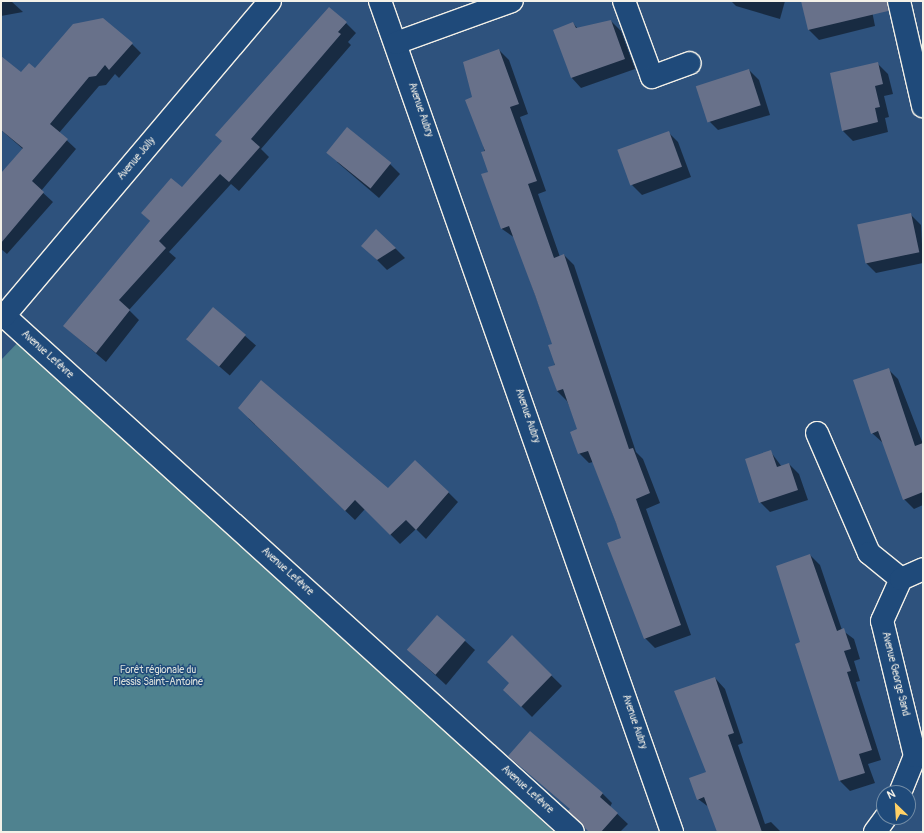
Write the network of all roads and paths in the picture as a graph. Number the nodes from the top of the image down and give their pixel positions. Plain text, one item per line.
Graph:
1 (270, 1) edge
2 (380, 1) edge
3 (512, 1) edge
4 (624, 1) edge
5 (899, 1) edge
6 (396, 43) junction
7 (690, 63) dead end
8 (923, 106) edge
9 (3, 314) edge
10 (817, 433) dead end
11 (923, 569) edge
12 (901, 579) junction
13 (919, 754) edge
14 (904, 785) edge
15 (573, 832) edge
16 (672, 832) edge

1 - 9 street, Avenue Jolly
2 - 6 street, Avenue Aubry
3 - 6 street
4 - 7 street
5 - 8 street
6 - 16 street, Avenue Aubry
9 - 15 street, Avenue Lefèvre
10 - 12 street
11 - 12 street
12 - 13 street, Avenue George Sand
13 - 14 street, Avenue George Sand

